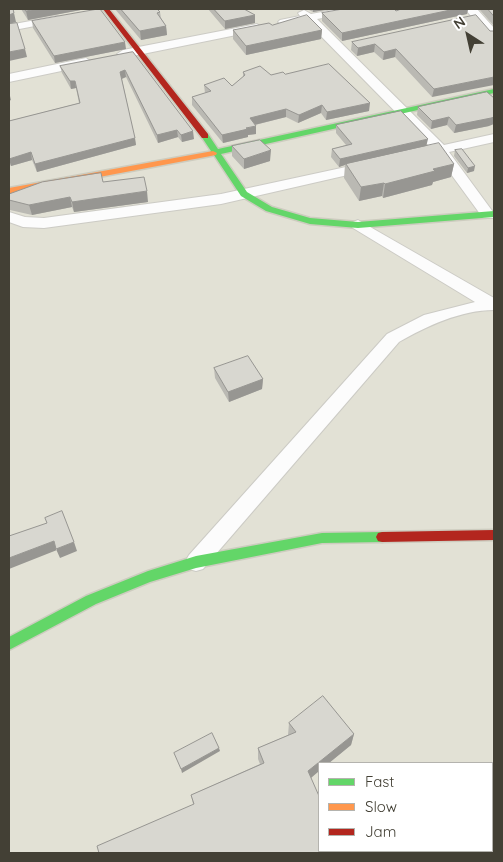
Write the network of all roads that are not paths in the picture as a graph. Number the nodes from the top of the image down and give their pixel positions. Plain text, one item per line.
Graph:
1 (356, 9) edge
2 (104, 10) edge
3 (304, 13) edge
4 (474, 13) edge
5 (71, 16) edge
6 (462, 20) edge
7 (9, 28) edge
8 (494, 35) edge
9 (355, 43) edge
10 (338, 47) junction
11 (140, 50) junction
12 (9, 78) edge
13 (494, 91) edge
14 (402, 110) junction
15 (494, 138) edge
16 (440, 149) junction
17 (217, 152) junction
18 (403, 158) edge
19 (384, 162) edge
20 (9, 192) edge
21 (244, 194) junction
22 (491, 214) edge
23 (9, 217) edge
24 (358, 225) junction
25 (494, 305) edge
26 (494, 535) edge
27 (196, 562) junction
28 (9, 644) edge

1 - 3 street
2 - 11 street
3 - 10 street
3 - 11 street
4 - 6 street
4 - 8 street
5 - 7 street
9 - 10 street
10 - 14 street
11 - 12 street
11 - 17 street
13 - 14 street
14 - 16 street
14 - 17 street
15 - 16 street
16 - 18 street
16 - 22 street
17 - 20 street
17 - 21 street
19 - 21 street
21 - 23 street
21 - 24 street
22 - 24 street
24 - 25 street
25 - 27 street
26 - 27 street
27 - 28 street

